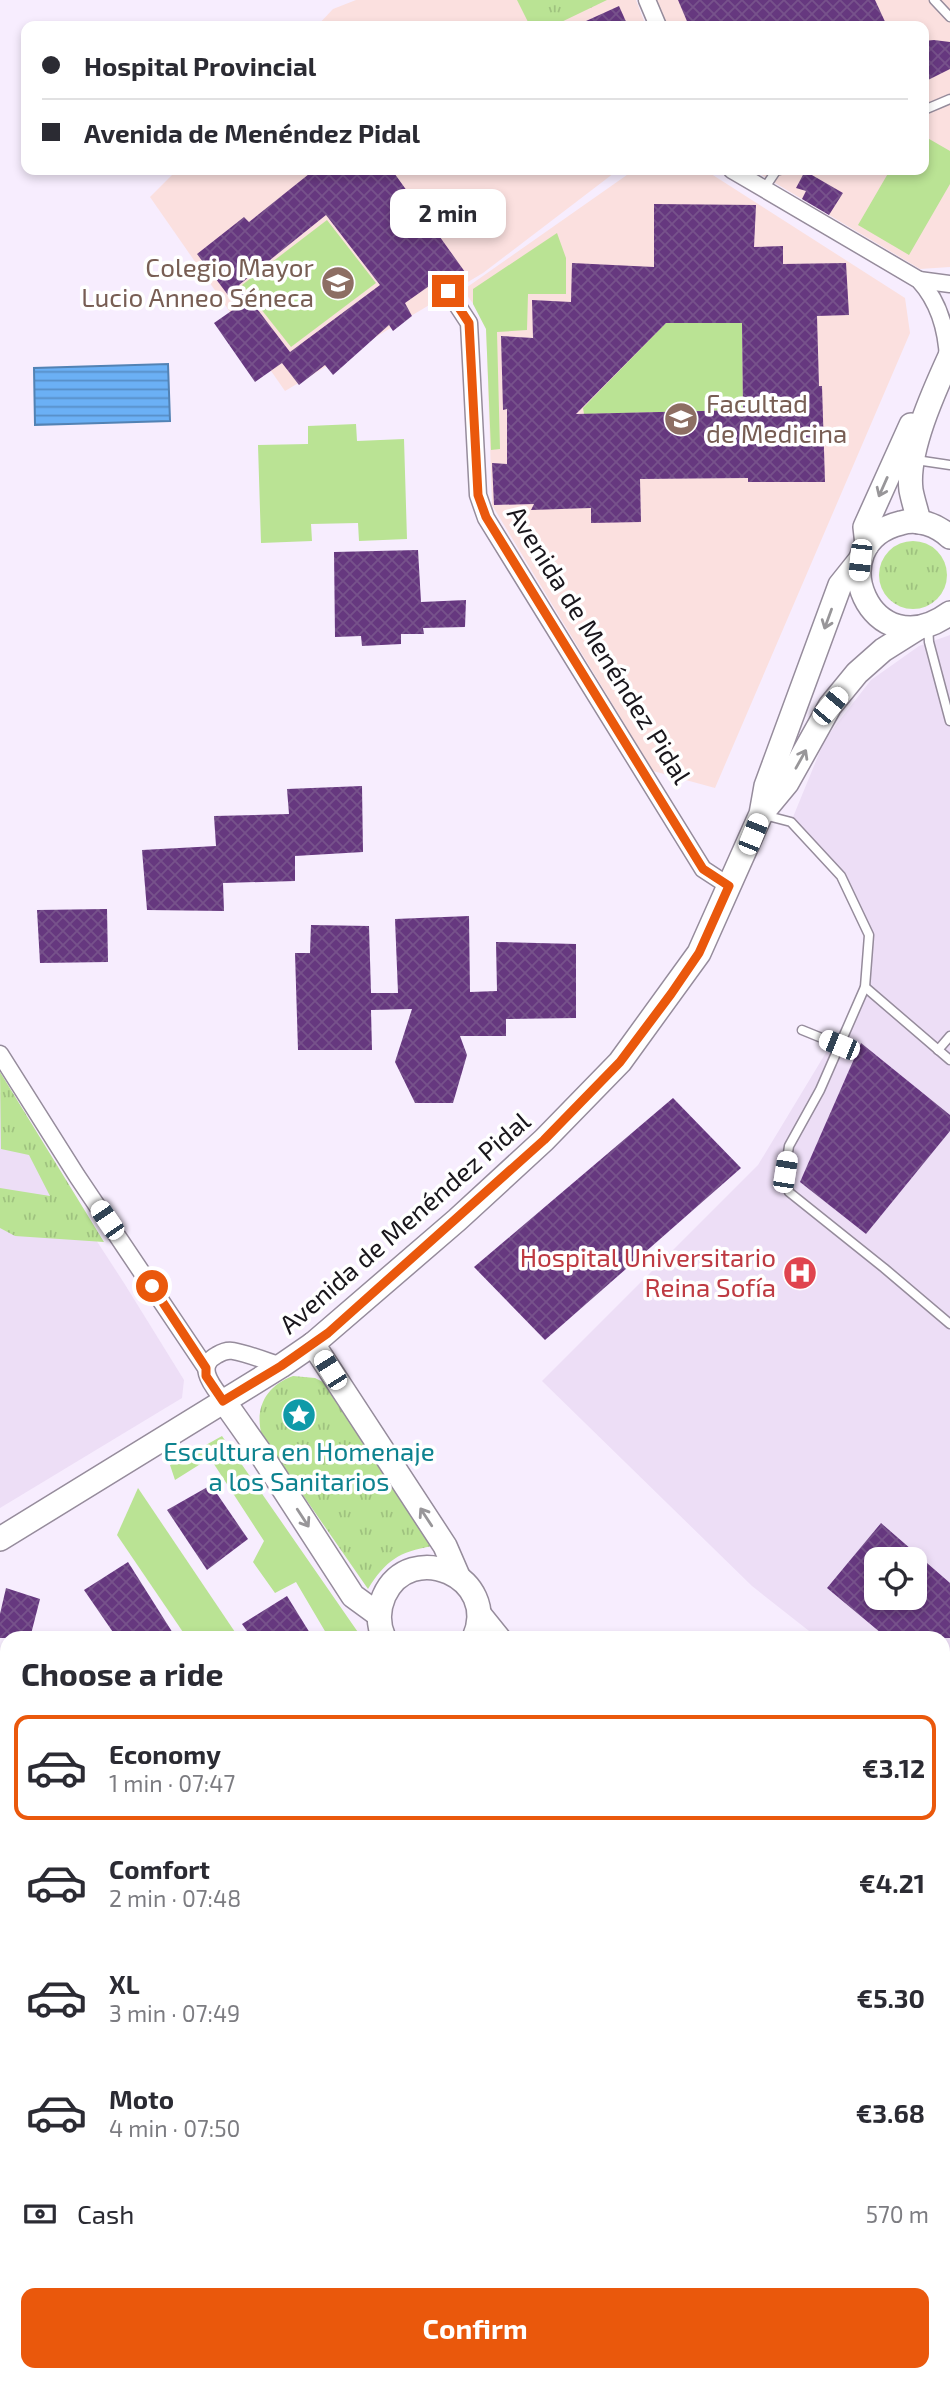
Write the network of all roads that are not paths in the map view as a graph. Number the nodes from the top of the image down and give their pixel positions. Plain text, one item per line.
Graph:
1 (647, 0) edge
2 (934, 0) edge
3 (950, 17) edge
4 (656, 21) edge
5 (950, 99) edge
6 (929, 108) edge
7 (740, 175) edge
8 (773, 175) edge
9 (764, 189) junction
10 (919, 281) junction
11 (950, 284) edge
12 (448, 291) dead end
13 (949, 358) edge
14 (927, 407) junction
15 (913, 460) junction
16 (950, 465) edge
17 (919, 522) junction
18 (950, 537) edge
19 (864, 552) junction
20 (937, 622) edge
21 (950, 721) edge
22 (761, 814) junction
23 (729, 886) junction
24 (865, 987) junction
25 (802, 1031) dead end
26 (950, 1037) edge
27 (839, 1045) junction
28 (938, 1050) junction
29 (0, 1054) edge
30 (950, 1060) edge
31 (950, 1324) edge
32 (313, 1344) junction
33 (281, 1366) junction
34 (206, 1368) junction
35 (223, 1401) junction
36 (0, 1539) edge
37 (458, 1576) junction
38 (478, 1607) junction
39 (379, 1615) junction
40 (382, 1631) edge
41 (476, 1631) edge
42 (497, 1631) edge

1 - 4 street
2 - 3 lane
5 - 6 lane
7 - 9 street
8 - 9 lane
9 - 10 street
10 - 11 street
10 - 13 street
12 - 23 street, Avenida de Menéndez Pidal
13 - 14 main road, Avenida de Menéndez Pidal
14 - 15 main road, Avenida de Menéndez Pidal
14 -> 19 main road, Avenida de Menéndez Pidal
15 - 16 lane
15 - 17 main road, Avenida de Menéndez Pidal
17 - 18 main road
17 - 19 main road
19 - 20 main road
19 -> 22 main road, Avenida de Menéndez Pidal
20 - 21 lane
22 -> 20 main road, Avenida de Menéndez Pidal
22 - 23 main road, Avenida de Menéndez Pidal
22 - 24 lane
23 - 32 main road, Avenida de Menéndez Pidal
24 - 27 lane
24 - 28 lane
25 - 27 lane
26 - 28 lane
27 - 31 lane
28 - 30 lane
29 - 34 street
32 - 33 main road, Avenida de Menéndez Pidal
37 -> 32 main road
33 - 34 street
33 - 35 main road, Avenida de Menéndez Pidal
34 - 35 street
35 - 36 main road, Avenida de Menéndez Pidal
35 -> 39 main road
37 - 38 main road
37 - 39 main road
38 - 41 main road
38 - 42 street
39 - 40 main road

